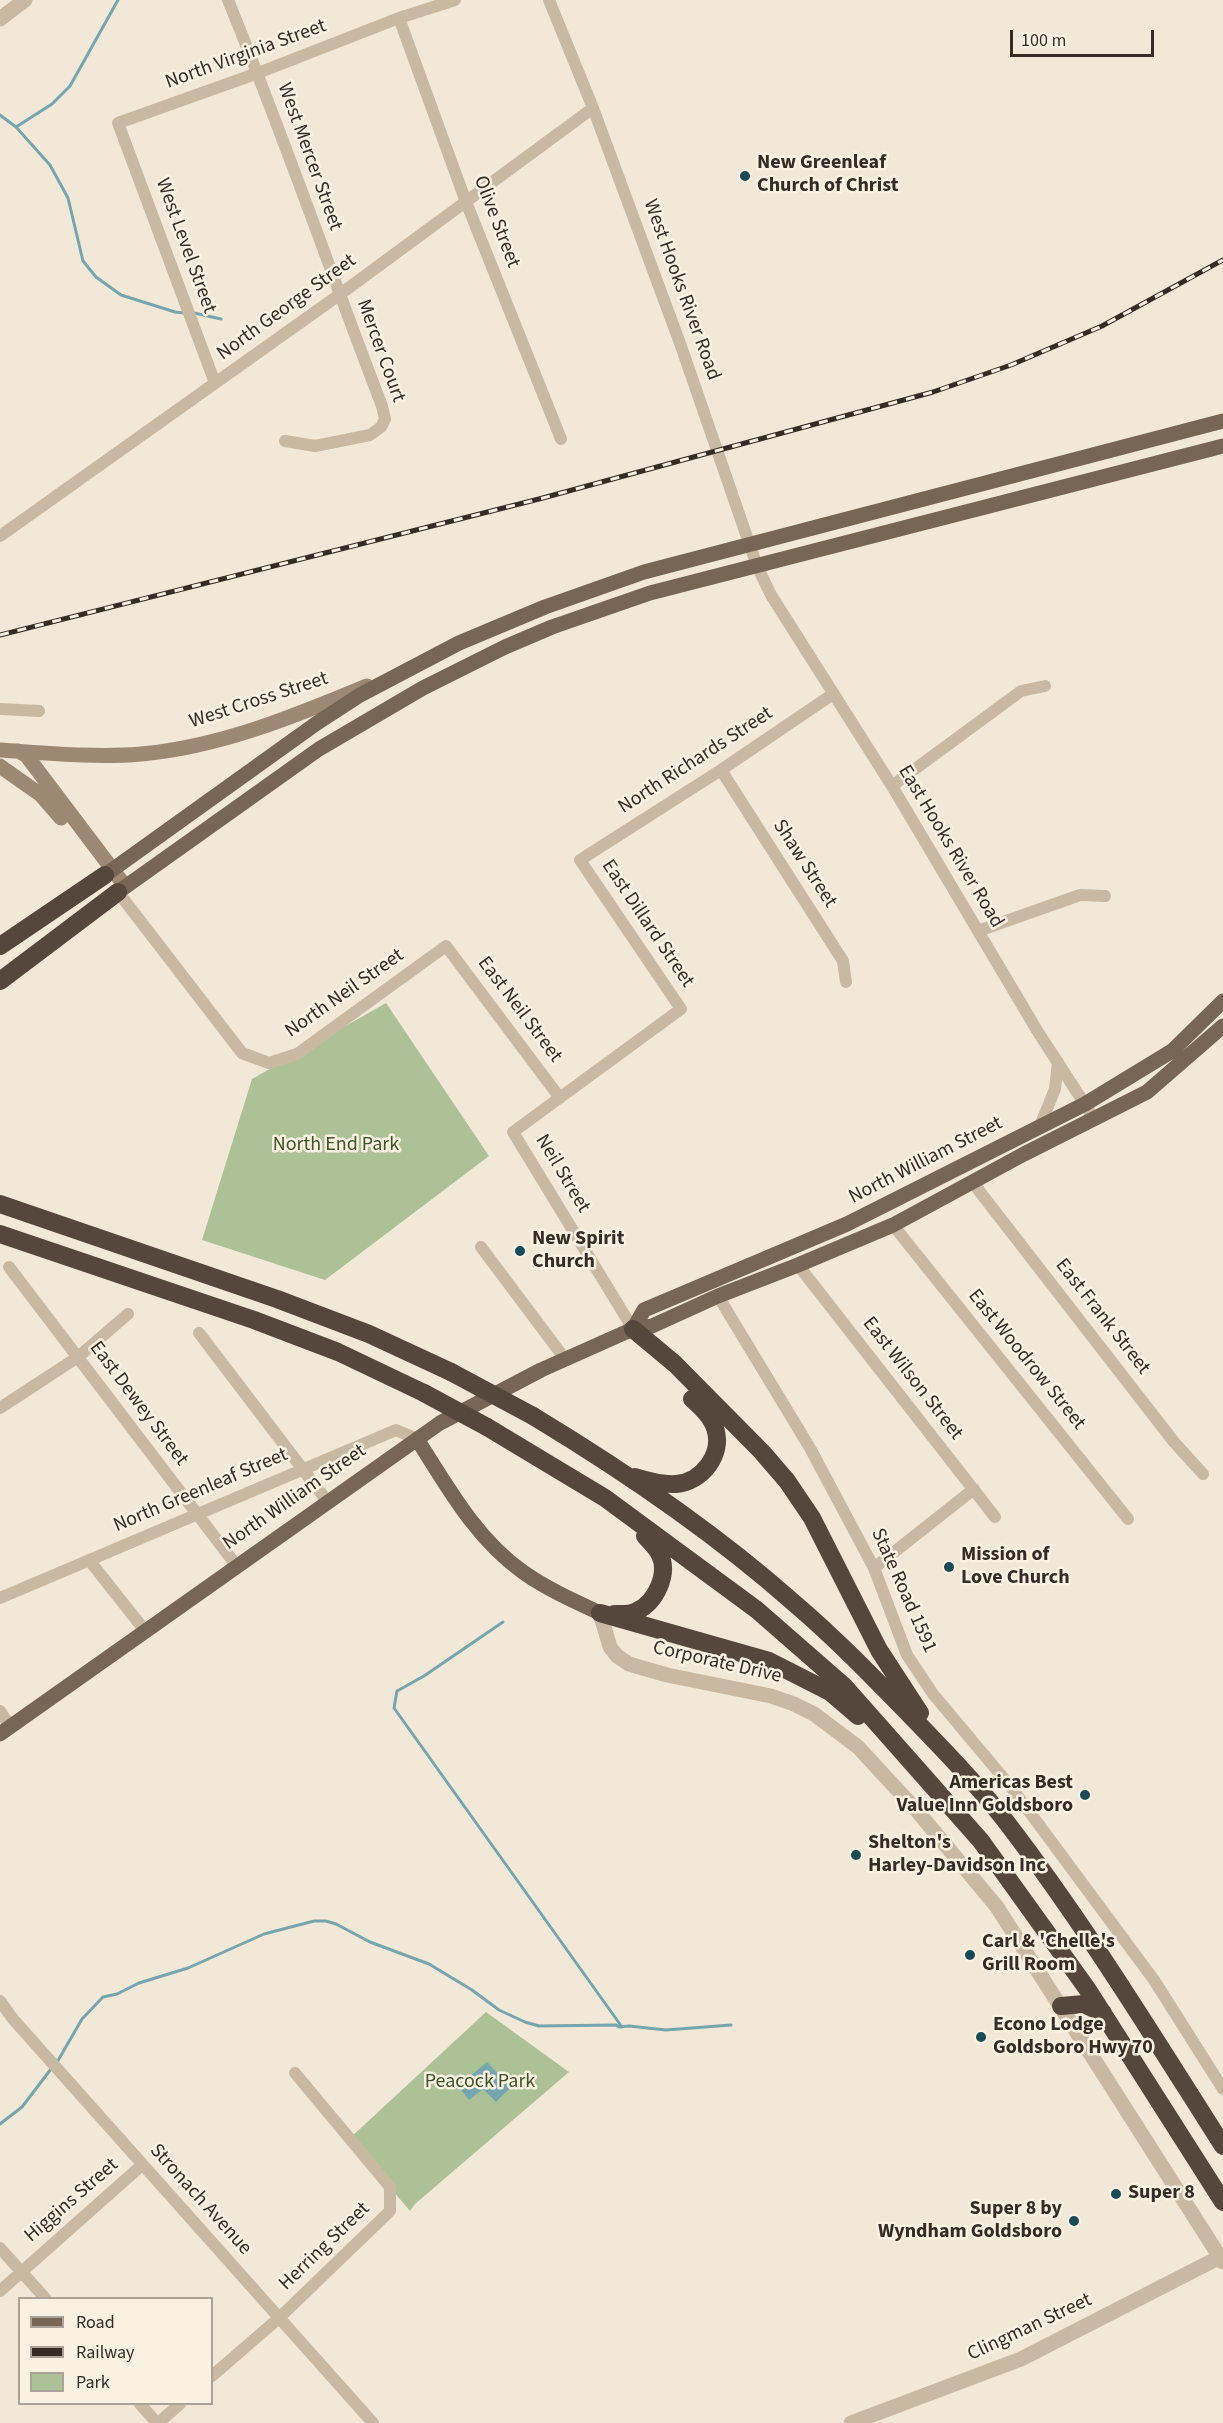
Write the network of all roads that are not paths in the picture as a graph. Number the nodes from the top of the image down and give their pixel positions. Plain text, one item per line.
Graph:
1 (25, 0) edge
2 (228, 0) edge
3 (455, 0) edge
4 (549, 0) edge
5 (399, 18) junction
6 (0, 19) edge
7 (258, 73) junction
8 (594, 108) junction
9 (118, 123) joint
10 (466, 201) junction
11 (339, 295) junction
12 (215, 383) junction
13 (1223, 421) edge
14 (561, 439) dead end
15 (285, 441) dead end
16 (1223, 446) edge
17 (0, 536) edge
18 (750, 544) junction
19 (757, 566) junction
20 (771, 595) joint
21 (545, 607) junction
22 (552, 627) junction
23 (417, 665) junction
24 (1045, 686) dead end
25 (833, 694) junction
26 (0, 709) edge
27 (39, 711) dead end
28 (0, 750) edge
29 (17, 751) junction
30 (0, 766) edge
31 (721, 770) junction
32 (892, 786) junction
33 (580, 860) joint
34 (109, 872) junction
35 (121, 889) junction
36 (1105, 896) dead end
37 (978, 931) junction
38 (0, 946) edge
39 (446, 946) joint
40 (0, 981) edge
41 (846, 982) dead end
42 (1223, 1001) edge
43 (1223, 1026) edge
44 (1058, 1062) junction
45 (560, 1098) junction
46 (1085, 1104) junction
47 (1095, 1120) junction
48 (1040, 1126) junction
49 (973, 1183) junction
50 (0, 1204) edge
51 (893, 1225) junction
52 (0, 1234) edge
53 (481, 1247) dead end
54 (798, 1265) junction
55 (9, 1267) dead end
56 (718, 1296) junction
57 (128, 1314) dead end
58 (633, 1329) junction
59 (199, 1333) dead end
60 (78, 1357) junction
61 (565, 1359) junction
62 (0, 1408) edge
63 (417, 1438) junction
64 (597, 1455) junction
65 (303, 1468) junction
66 (1203, 1474) dead end
67 (974, 1490) junction
68 (605, 1498) junction
69 (327, 1501) junction
70 (199, 1514) junction
71 (995, 1518) dead end
72 (1128, 1519) dead end
73 (89, 1560) junction
74 (236, 1565) junction
75 (874, 1568) junction
76 (0, 1598) edge
77 (600, 1613) junction
78 (146, 1632) junction
79 (0, 1711) edge
80 (5, 1730) edge
81 (950, 1756) junction
82 (914, 1764) junction
83 (1071, 1966) junction
84 (0, 2001) edge
85 (1061, 2006) junction
86 (1103, 2013) junction
87 (295, 2073) dead end
88 (1223, 2089) edge
89 (1223, 2146) edge
90 (142, 2165) junction
91 (1223, 2202) edge
92 (0, 2248) edge
93 (1221, 2259) edge
94 (21, 2272) junction
95 (0, 2290) edge
96 (44, 2297) edge
97 (279, 2318) junction
98 (213, 2375) edge
99 (142, 2405) edge
100 (178, 2405) edge
101 (158, 2423) edge
102 (373, 2423) edge
103 (851, 2423) edge

1 - 6 street
2 - 7 street, West Mercer Street
3 - 5 street, North Virginia Street
4 - 8 street, West Hooks River Road
5 - 7 street, North Virginia Street
5 - 10 street, Olive Street
7 - 9 street, North Virginia Street
7 - 11 street, West Mercer Street
8 - 10 street, North George Street
8 - 18 street, West Hooks River Road
9 - 12 street, West Level Street
10 - 11 street, North George Street
10 - 14 street, Olive Street
11 - 12 street, North George Street
11 - 15 street, Mercer Court
12 - 17 street, North George Street
13 - 18 main road
16 - 19 main road
18 - 19 street, West Hooks River Road
18 - 21 main road
19 - 20 street, West Hooks River Road
19 - 22 main road
20 - 25 street, East Hooks River Road
21 - 22 main road
21 - 23 main road
22 - 35 main road
23 - 29 main road, West Cross Street
23 - 34 main road
24 - 32 street
25 - 31 street, North Richards Street
25 - 32 street, East Hooks River Road
26 - 27 street
28 - 29 main road, West Cross Street
29 - 34 main road
30 - 34 main road
31 - 33 street, North Richards Street
31 - 41 street, Shaw Street
32 - 37 street, East Hooks River Road
33 - 45 street, East Dillard Street
34 - 35 main road
34 - 38 highway
35 - 39 street, North Neil Street
35 - 40 highway
36 - 37 street
37 - 44 street, East Hooks River Road
39 - 45 street, East Neil Street
42 - 46 main road, North William Street
43 - 47 main road, North William Street
44 - 46 street, East Hooks River Road
44 - 48 street
45 - 58 street, Neil Street
46 - 47 street, East Hooks River Road
46 - 48 main road, North William Street
47 - 49 main road, North William Street
48 - 58 main road, North William Street
49 - 51 main road, North William Street
49 - 66 street, East Frank Street
50 - 64 highway, bridge
51 - 54 main road, North William Street
51 - 72 street, East Woodrow Street
52 - 68 highway, bridge
53 - 61 street
54 - 56 main road, North William Street
54 - 67 street, East Wilson Street
55 - 60 street, East Dewey Street
56 - 58 main road, North William Street
56 - 75 street, State Road 1591
57 - 60 street
58 - 61 main road, North William Street
58 - 64 highway
58 - 81 highway
59 - 65 street
60 - 62 street
60 - 70 street, East Dewey Street
61 - 63 main road, North William Street
63 - 65 street, North Greenleaf Street
63 - 69 main road, North William Street
63 - 77 main road
64 - 81 highway
65 - 69 street
65 - 70 street, North Greenleaf Street
67 - 71 street, East Wilson Street
67 - 75 street
68 - 77 highway
68 - 82 highway
69 - 74 main road, North William Street
70 - 73 street, North Greenleaf Street
70 - 74 street, East Dewey Street
73 - 76 street, North Greenleaf Street
73 - 78 street
74 - 78 main road, North William Street
75 - 88 street, State Road 1591
77 - 82 highway
77 - 85 street, Corporate Drive
78 - 80 main road, North William Street
79 - 80 street
81 - 89 highway
82 - 83 highway
83 - 85 highway
83 - 86 highway
84 - 90 street, Stronach Avenue
85 - 86 highway
85 - 93 street, Corporate Drive
86 - 91 highway
87 - 97 street, Herring Street
90 - 94 street, Higgins Street
90 - 97 street, Stronach Avenue
92 - 94 street
93 - 103 street, Clingman Street
94 - 95 street, Higgins Street
94 - 96 street
97 - 98 street, Herring Street
97 - 102 street, Stronach Avenue
99 - 101 street
100 - 101 street

